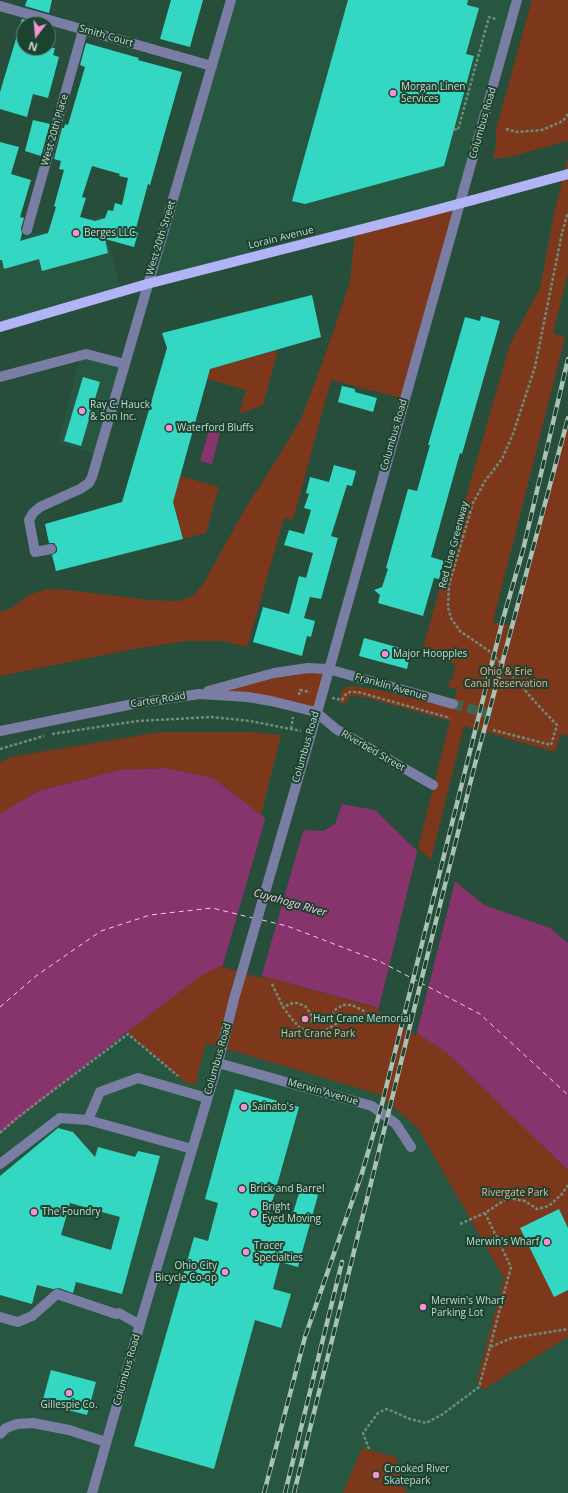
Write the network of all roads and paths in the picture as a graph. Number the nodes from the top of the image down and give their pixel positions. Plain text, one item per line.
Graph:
1 (231, 0) edge
2 (517, 0) edge
3 (0, 6) edge
4 (496, 19) dead end
5 (83, 30) junction
6 (212, 66) junction
7 (568, 114) edge
8 (454, 129) dead end
9 (506, 129) dead end
10 (568, 174) edge
11 (568, 212) edge
12 (27, 230) dead end
13 (147, 284) junction
14 (0, 327) edge
15 (125, 364) junction
16 (0, 377) edge
17 (51, 549) dead end
18 (328, 669) junction
19 (305, 691) dead end
20 (199, 694) junction
21 (299, 697) dead end
22 (339, 700) dead end
23 (453, 704) tunnel mouth
24 (316, 712) junction
25 (294, 717) dead end
26 (450, 718) dead end
27 (493, 730) dead end
28 (0, 731) edge
29 (0, 749) edge
30 (433, 785) dead end
31 (272, 984) dead end
32 (284, 1007) junction
33 (218, 1063) junction
34 (179, 1077) dead end
35 (207, 1098) junction
36 (88, 1120) junction
37 (0, 1132) edge
38 (411, 1147) dead end
39 (192, 1149) junction
40 (0, 1164) edge
41 (568, 1185) edge
42 (484, 1213) junction
43 (460, 1224) dead end
44 (0, 1317) edge
45 (140, 1325) junction
46 (568, 1328) edge
47 (490, 1348) junction
48 (0, 1434) edge
49 (106, 1442) junction
50 (369, 1449) dead end
51 (92, 1493) edge

1 - 6 street, West 20th Street
2 - 18 street, Columbus Road
3 - 5 street, Smith Court
4 - 8 path
5 - 6 street, Smith Court
5 - 12 street, West 20th Place
6 - 13 street, West 20th Street
7 - 9 path
10 - 13 main road, Lorain Avenue, bridge
11 - 27 path, Red Line Greenway
13 - 14 main road, Lorain Avenue
13 - 15 street, West 20th Street
15 - 16 street
15 - 17 street, West 20th Street
18 - 20 street, Franklin Avenue
18 - 23 street, Franklin Avenue
18 - 24 street, Columbus Road
19 - 21 path
20 - 24 street, Carter Road
20 - 28 street, Carter Road
22 - 26 path
24 - 30 street, Riverbed Street
24 - 33 street, Columbus Road
25 - 29 path
31 - 32 path
32 - 32 path
33 - 35 street, Columbus Road
33 - 38 street, Merwin Avenue
34 - 37 path
35 - 36 street
35 - 39 street, Columbus Road
36 - 39 street
36 - 40 street
39 - 45 street, Columbus Road
41 - 42 path
42 - 43 path
42 - 47 path
44 - 45 street
45 - 49 street, Columbus Road
46 - 47 path
47 - 50 path
48 - 49 street
49 - 51 street, Columbus Road

